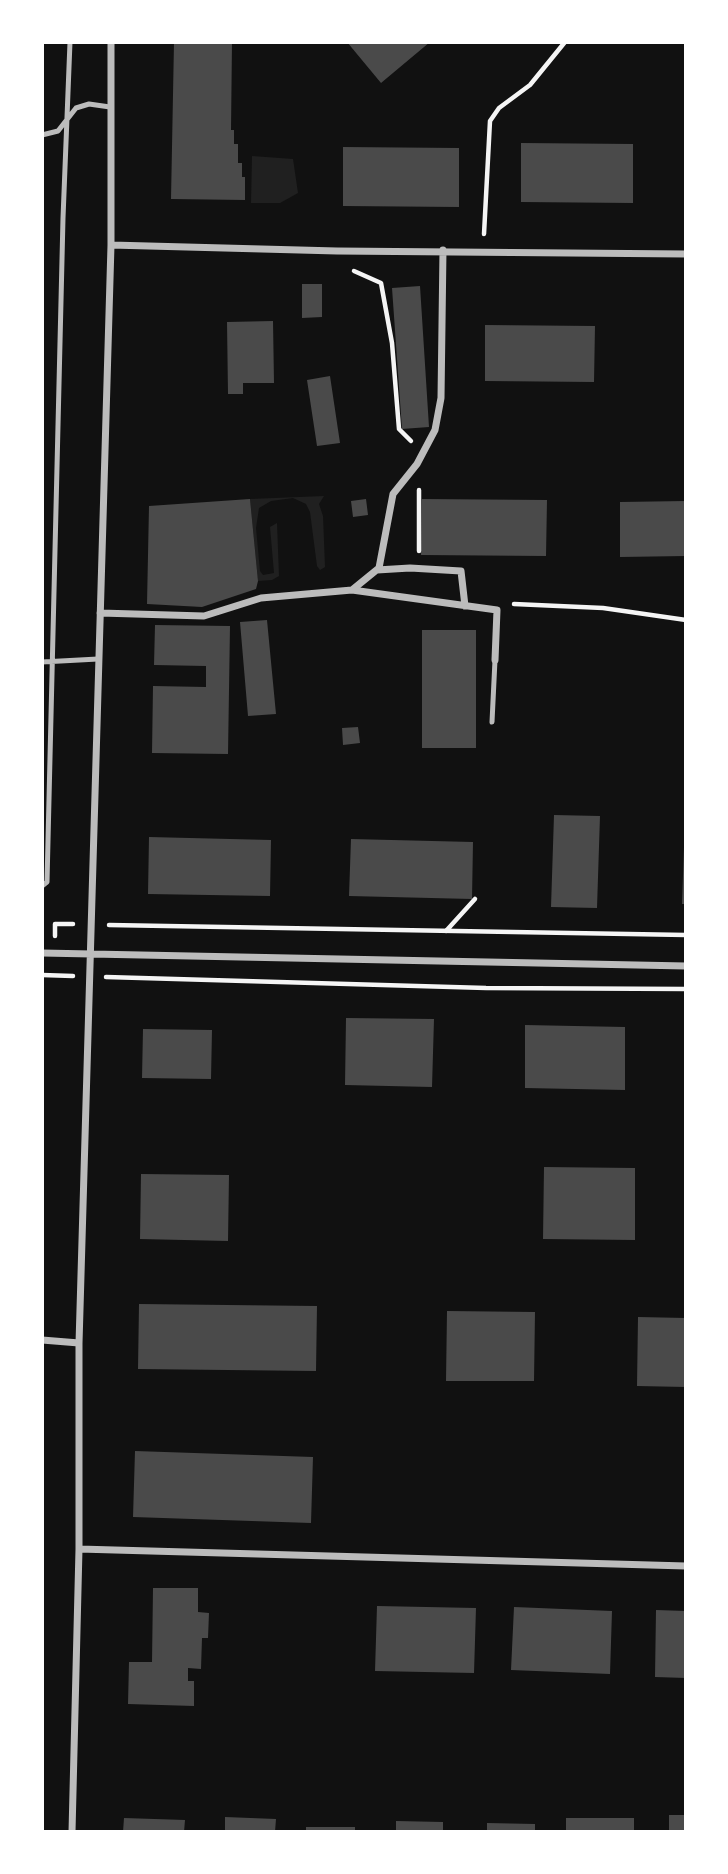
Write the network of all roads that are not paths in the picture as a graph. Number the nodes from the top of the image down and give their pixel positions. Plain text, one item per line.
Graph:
1 (70, 42) edge
2 (111, 42) edge
3 (110, 107) junction
4 (67, 120) junction
5 (42, 135) edge
6 (111, 245) junction
7 (443, 250) junction
8 (686, 254) edge
9 (379, 568) junction
10 (352, 590) junction
11 (465, 606) junction
12 (100, 613) junction
13 (98, 659) junction
14 (495, 660) joint
15 (53, 661) junction
16 (42, 662) edge
17 (492, 722) dead end
18 (42, 886) edge
19 (42, 953) edge
20 (88, 954) junction
21 (686, 966) edge
22 (42, 1340) edge
23 (79, 1343) junction
24 (79, 1549) junction
25 (686, 1566) edge
26 (72, 1832) edge

1 - 4 lane
2 - 3 street
3 - 4 lane
3 - 6 street
4 - 5 lane
4 - 15 lane
6 - 7 street
6 - 12 street
7 - 8 street
7 - 9 street
9 - 10 street
9 - 11 street
10 - 11 street
10 - 12 street
11 - 14 street
12 - 13 street
13 - 15 lane
13 - 20 street
14 - 17 lane
15 - 16 lane
15 - 18 lane
19 - 20 street
20 - 21 street
20 - 23 street
22 - 23 street
23 - 24 street
24 - 25 street
24 - 26 street

